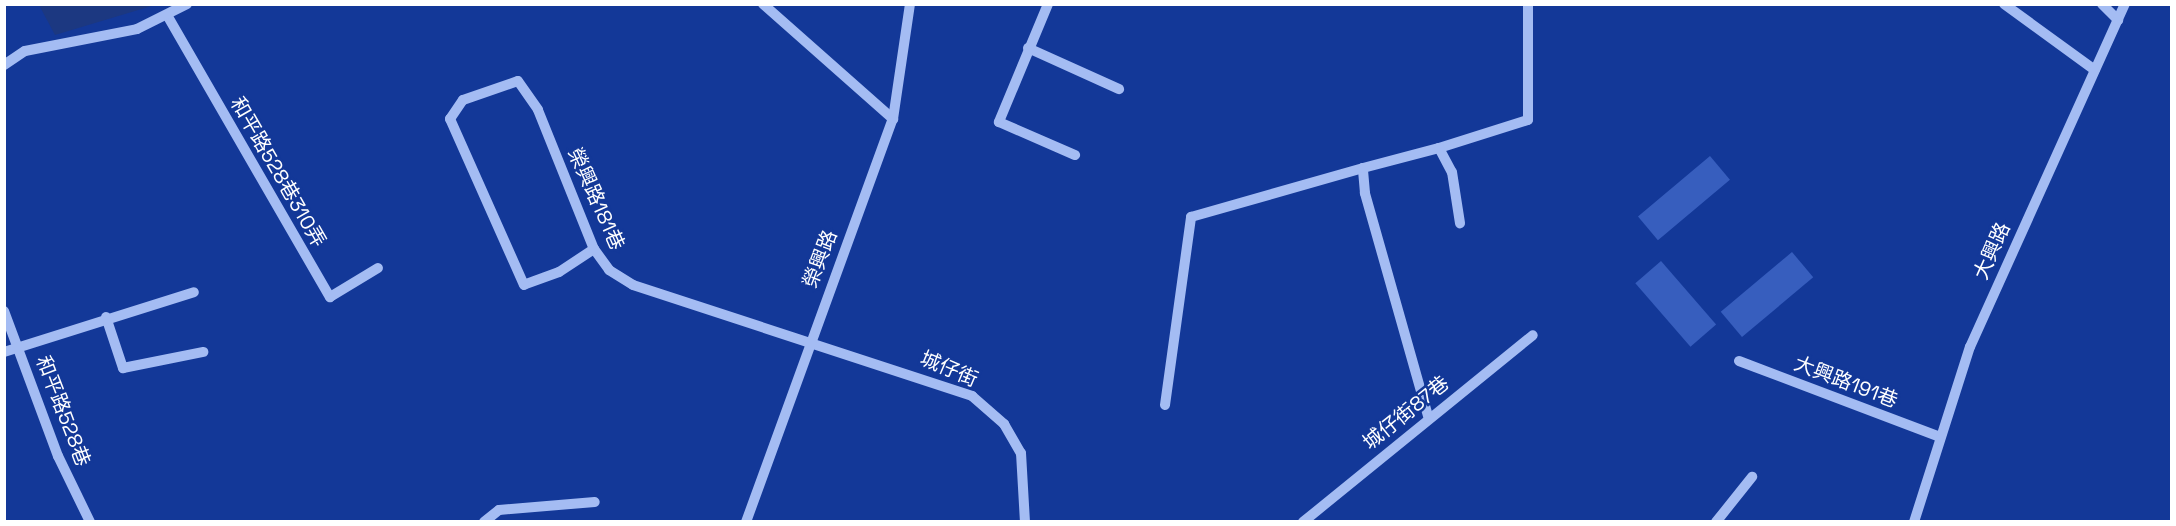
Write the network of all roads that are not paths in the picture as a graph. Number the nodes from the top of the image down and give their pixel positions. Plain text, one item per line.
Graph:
1 (187, 4) edge
2 (763, 4) edge
3 (910, 4) edge
4 (1048, 4) edge
5 (1528, 4) edge
6 (2004, 4) edge
7 (2102, 4) edge
8 (2125, 4) edge
9 (167, 15) junction
10 (2118, 20) junction
11 (1028, 48) junction
12 (4, 65) edge
13 (2095, 70) junction
14 (1119, 89) dead end
15 (893, 119) junction
16 (1439, 148) junction
17 (1075, 155) dead end
18 (1363, 168) junction
19 (1460, 223) dead end
20 (594, 249) junction
21 (378, 268) dead end
22 (194, 292) dead end
23 (4, 311) edge
24 (106, 317) junction
25 (1533, 335) dead end
26 (809, 340) junction
27 (20, 350) junction
28 (4, 352) edge
29 (203, 352) dead end
30 (1739, 361) dead end
31 (1165, 405) dead end
32 (1428, 416) junction
33 (1940, 437) junction
34 (1752, 477) dead end
35 (595, 502) dead end
36 (499, 510) junction
37 (90, 522) edge
38 (484, 522) edge
39 (500, 522) edge
40 (746, 522) edge
41 (1025, 522) edge
42 (1303, 522) edge
43 (1716, 522) edge
44 (1914, 522) edge

1 - 9 street
2 - 15 street
3 - 15 street, 榮興路
4 - 11 street
5 - 16 street
6 - 13 street
7 - 10 street
8 - 10 street, 大興路
9 - 12 street
9 - 21 street, 和平路528巷310弄
10 - 13 street, 大興路
11 - 14 street
11 - 17 street
13 - 33 street, 大興路
15 - 26 street, 榮興路
16 - 18 street
16 - 19 street
18 - 31 street
18 - 32 street
20 - 20 street, 榮興路181巷
20 - 26 street, 榮興路181巷
22 - 24 street
23 - 27 street, 和平路528巷
24 - 27 street
24 - 29 street
25 - 32 street, 城仔街87巷
26 - 40 street, 榮興路
26 - 41 street, 城仔街
27 - 28 street
27 - 37 street, 和平路528巷
30 - 33 street, 大興路191巷
32 - 42 street, 城仔街87巷
33 - 44 street, 大興路
34 - 43 street
35 - 36 street
36 - 38 street
36 - 39 street

